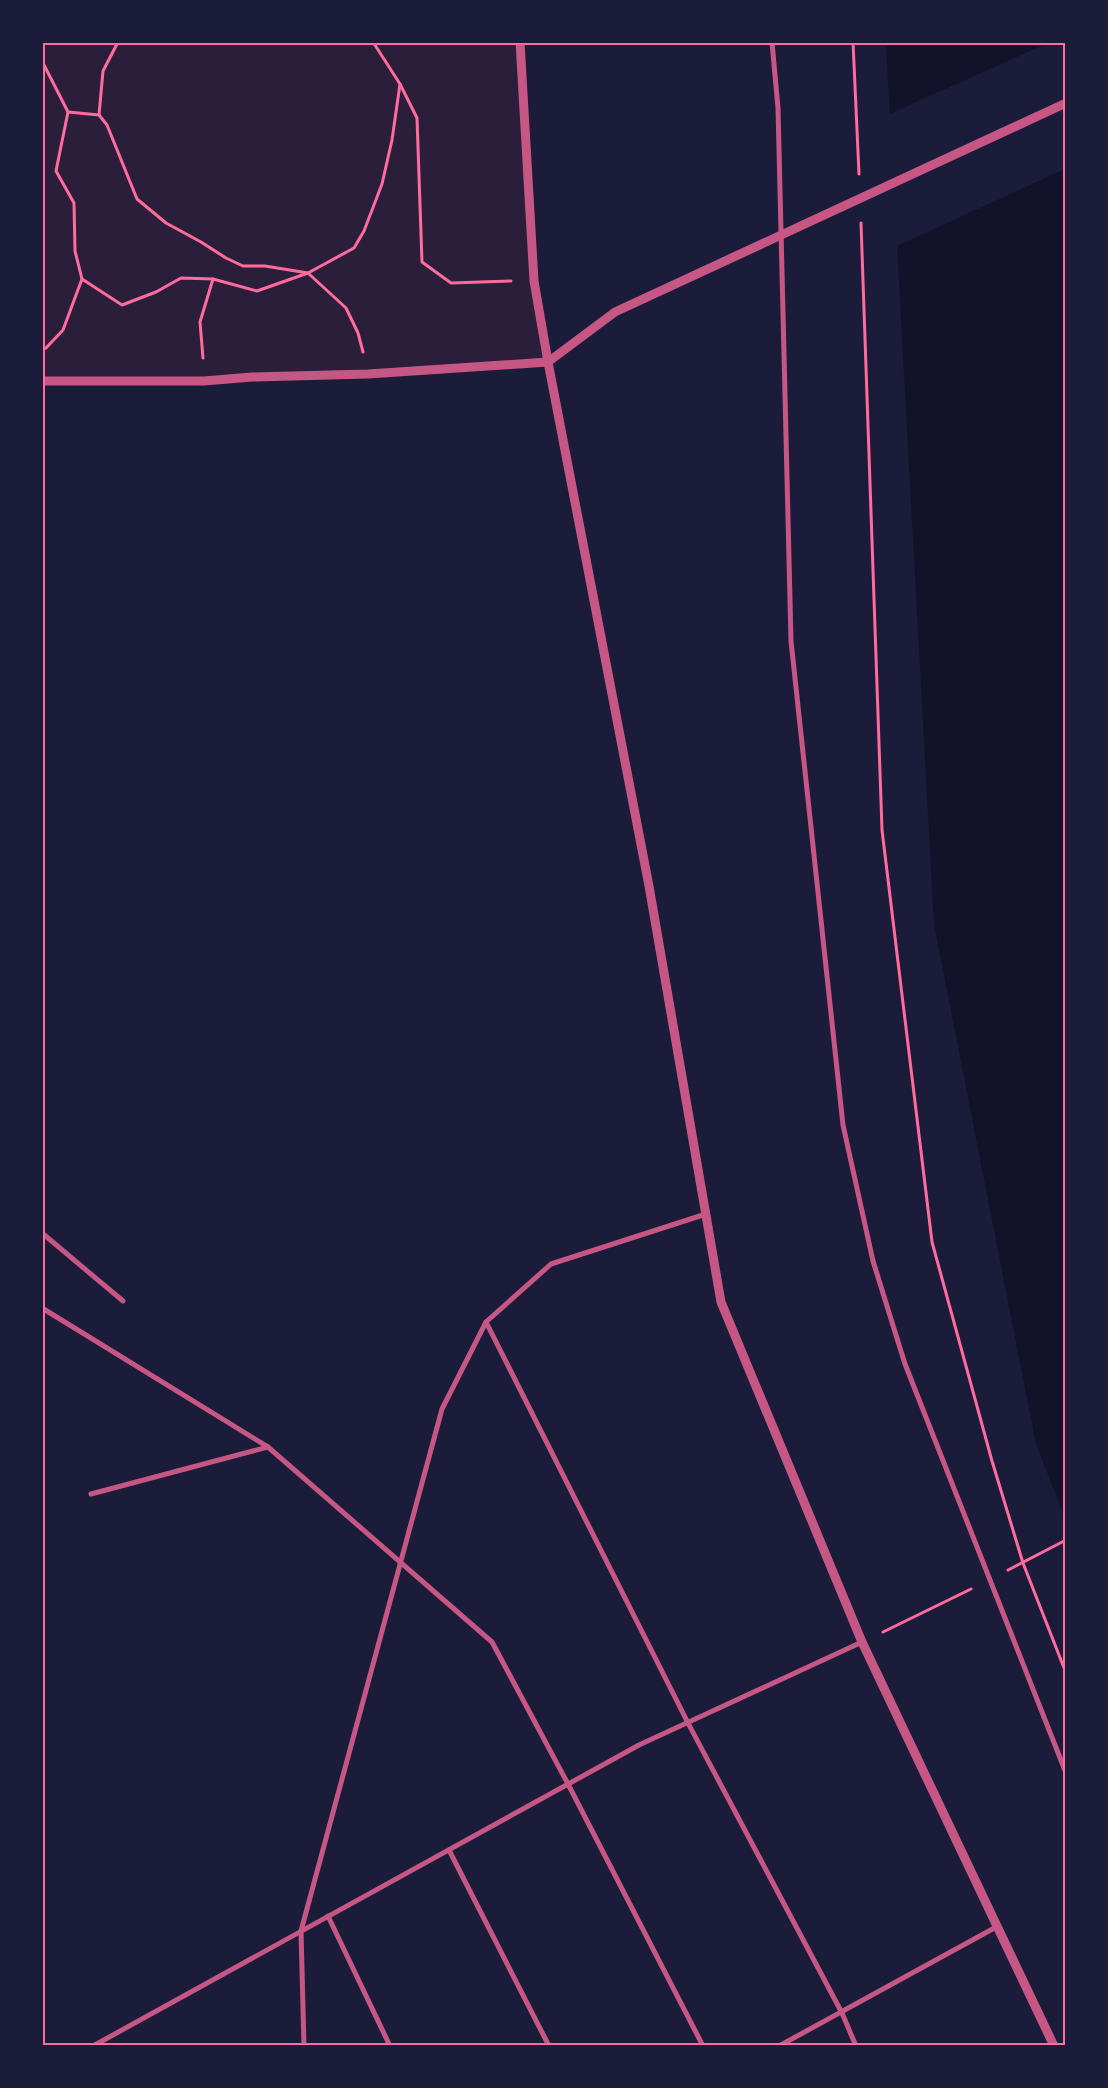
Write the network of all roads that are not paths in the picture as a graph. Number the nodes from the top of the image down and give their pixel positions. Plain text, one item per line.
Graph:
1 (520, 42) edge
2 (772, 42) edge
3 (1066, 102) edge
4 (548, 362) junction
5 (42, 381) edge
6 (706, 1214) junction
7 (42, 1233) edge
8 (123, 1301) dead end
9 (42, 1308) edge
10 (486, 1322) junction
11 (268, 1447) junction
12 (91, 1494) dead end
13 (400, 1561) junction
14 (862, 1642) junction
15 (688, 1723) junction
16 (1066, 1774) edge
17 (568, 1784) junction
18 (449, 1850) junction
19 (328, 1916) junction
20 (998, 1926) junction
21 (301, 1931) junction
22 (842, 2013) junction
23 (93, 2046) edge
24 (304, 2046) edge
25 (390, 2046) edge
26 (549, 2046) edge
27 (703, 2046) edge
28 (779, 2046) edge
29 (856, 2046) edge
30 (1054, 2046) edge

1 - 4 street
2 - 16 street
3 - 4 street
4 - 5 street
4 - 6 street
6 - 10 street
6 - 14 street
7 - 8 street
9 - 11 street
10 - 13 street
10 - 15 street
11 - 12 street
11 - 13 street
13 - 17 street
13 - 21 street
14 - 15 street
14 - 20 street
15 - 17 street
15 - 22 street
17 - 18 street
17 - 27 street
18 - 19 street
18 - 26 street
19 - 21 street
19 - 25 street
20 - 22 street
20 - 30 street
21 - 23 street
21 - 24 street
22 - 28 street
22 - 29 street

